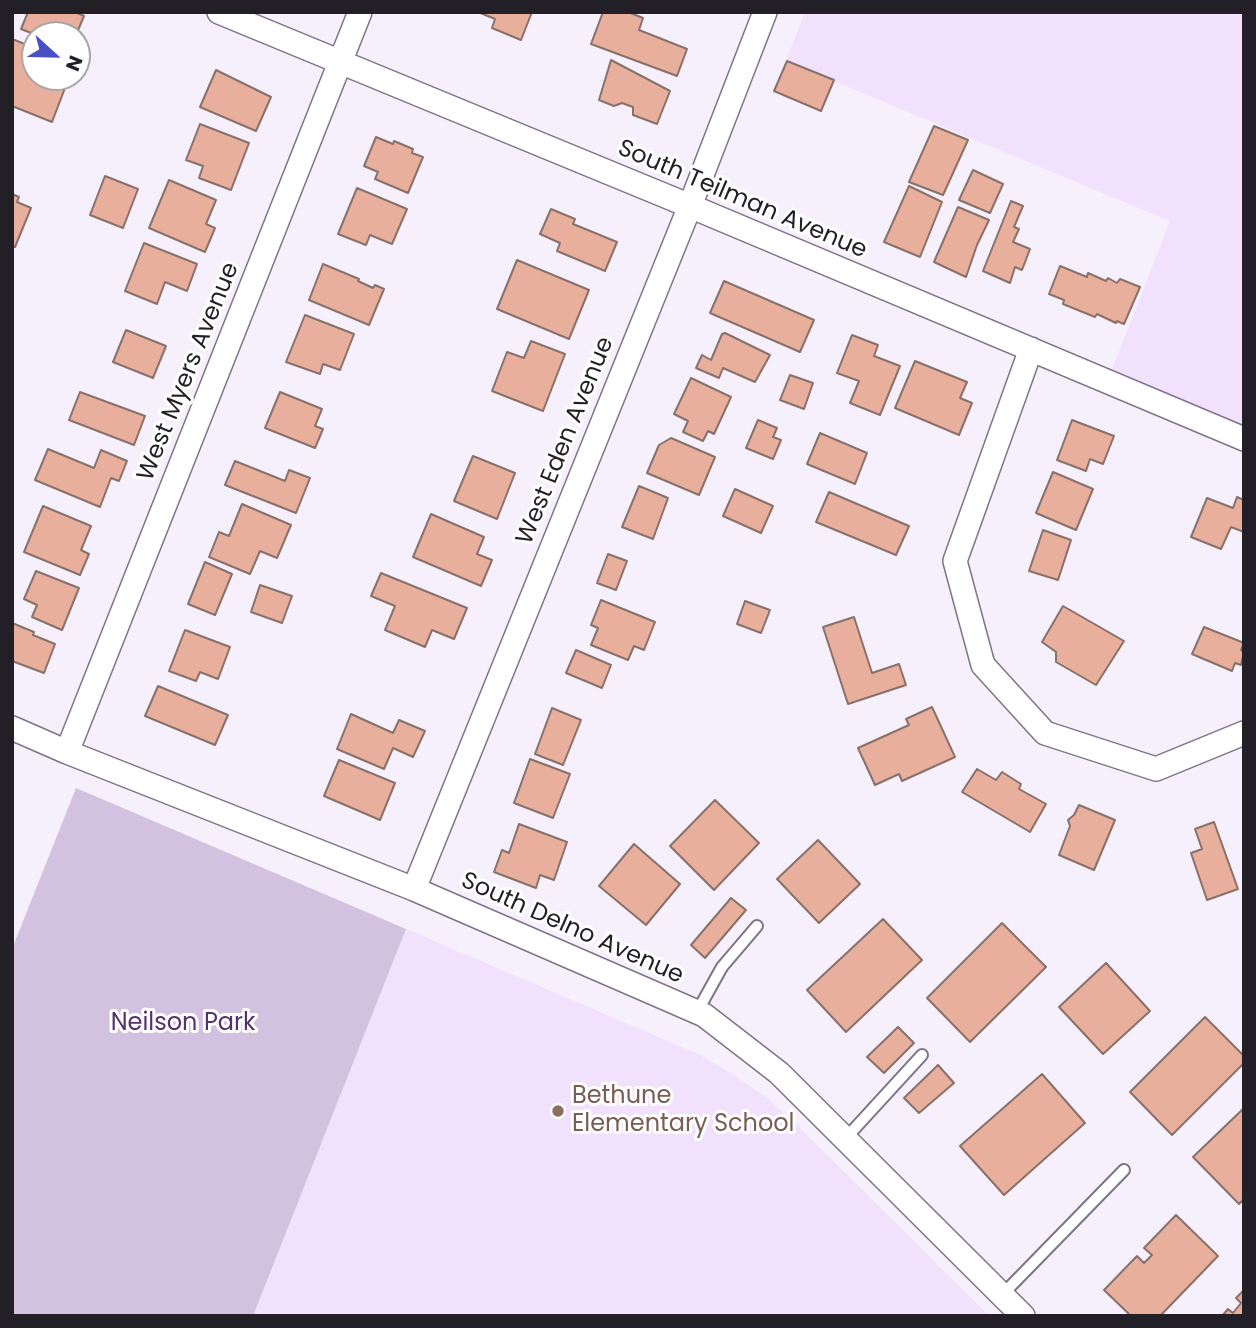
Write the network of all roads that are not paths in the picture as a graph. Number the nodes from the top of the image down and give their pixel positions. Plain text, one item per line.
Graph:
1 (219, 12) edge
2 (360, 12) edge
3 (765, 12) edge
4 (340, 62) junction
5 (690, 206) junction
6 (1031, 349) junction
7 (1244, 439) edge
8 (12, 728) edge
9 (1244, 733) edge
10 (67, 752) junction
11 (414, 888) junction
12 (757, 926) dead end
13 (697, 1012) junction
14 (922, 1055) dead end
15 (845, 1139) junction
16 (1124, 1170) dead end
17 (1002, 1295) junction
18 (1023, 1316) edge

1 - 4 street, South Teilman Avenue
2 - 4 street, West Myers Avenue
3 - 5 street, West Eden Avenue
4 - 5 street, South Teilman Avenue
4 - 10 street, West Myers Avenue
5 - 6 street, South Teilman Avenue
5 - 11 street, West Eden Avenue
6 - 7 street, South Teilman Avenue
6 - 9 street
8 - 10 street, South Delno Avenue
10 - 11 street, South Delno Avenue
11 - 13 street, South Delno Avenue
12 - 13 lane
13 - 15 street, South Delno Avenue
14 - 15 lane
15 - 17 street, South Delno Avenue
16 - 17 lane
17 - 18 street, South Delno Avenue

